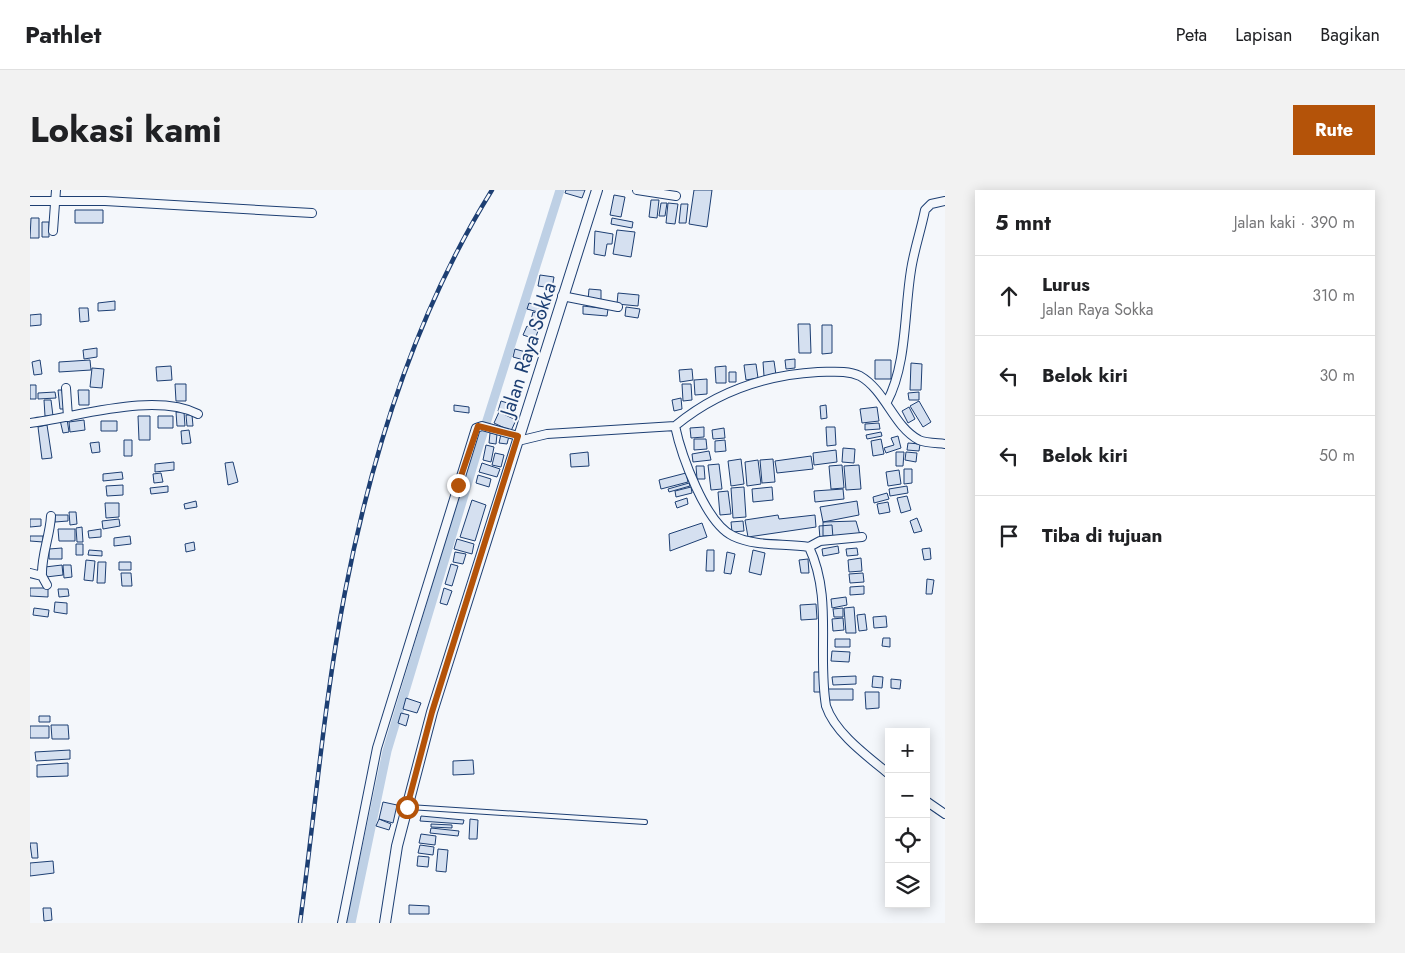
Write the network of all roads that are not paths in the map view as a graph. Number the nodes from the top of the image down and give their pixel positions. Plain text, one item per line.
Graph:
1 (56, 190) edge
2 (597, 190) edge
3 (636, 190) edge
4 (676, 196) dead end
5 (30, 201) edge
6 (56, 201) junction
7 (945, 202) edge
8 (312, 213) dead end
9 (53, 230) dead end
10 (562, 296) junction
11 (618, 307) dead end
12 (66, 388) dead end
13 (887, 402) junction
14 (198, 414) dead end
15 (68, 417) junction
16 (30, 423) edge
17 (675, 426) junction
18 (518, 439) junction
19 (945, 444) edge
20 (51, 516) dead end
21 (862, 537) dead end
22 (809, 547) junction
23 (30, 573) edge
24 (42, 576) junction
25 (48, 585) dead end
26 (888, 773) edge
27 (930, 804) edge
28 (407, 807) junction
29 (945, 814) edge
30 (646, 822) dead end
31 (342, 923) edge
32 (385, 923) edge

1 - 6 street
2 - 10 main road, Jalan Raya Sokka
3 - 4 street
5 - 6 street
6 - 8 street
6 - 9 street
7 - 13 street
10 - 11 street
10 - 18 main road, Jalan Raya Sokka
12 - 15 street
13 - 17 street
13 - 19 street
14 - 15 street
15 - 16 street
17 - 18 street
17 - 22 street
18 - 28 main road, Jalan Raya Sokka
18 - 31 street
20 - 24 street
21 - 22 street
22 - 26 street
23 - 24 street
24 - 25 street
27 - 29 street
28 - 30 lane
28 - 32 main road, Jalan Raya Sokka

